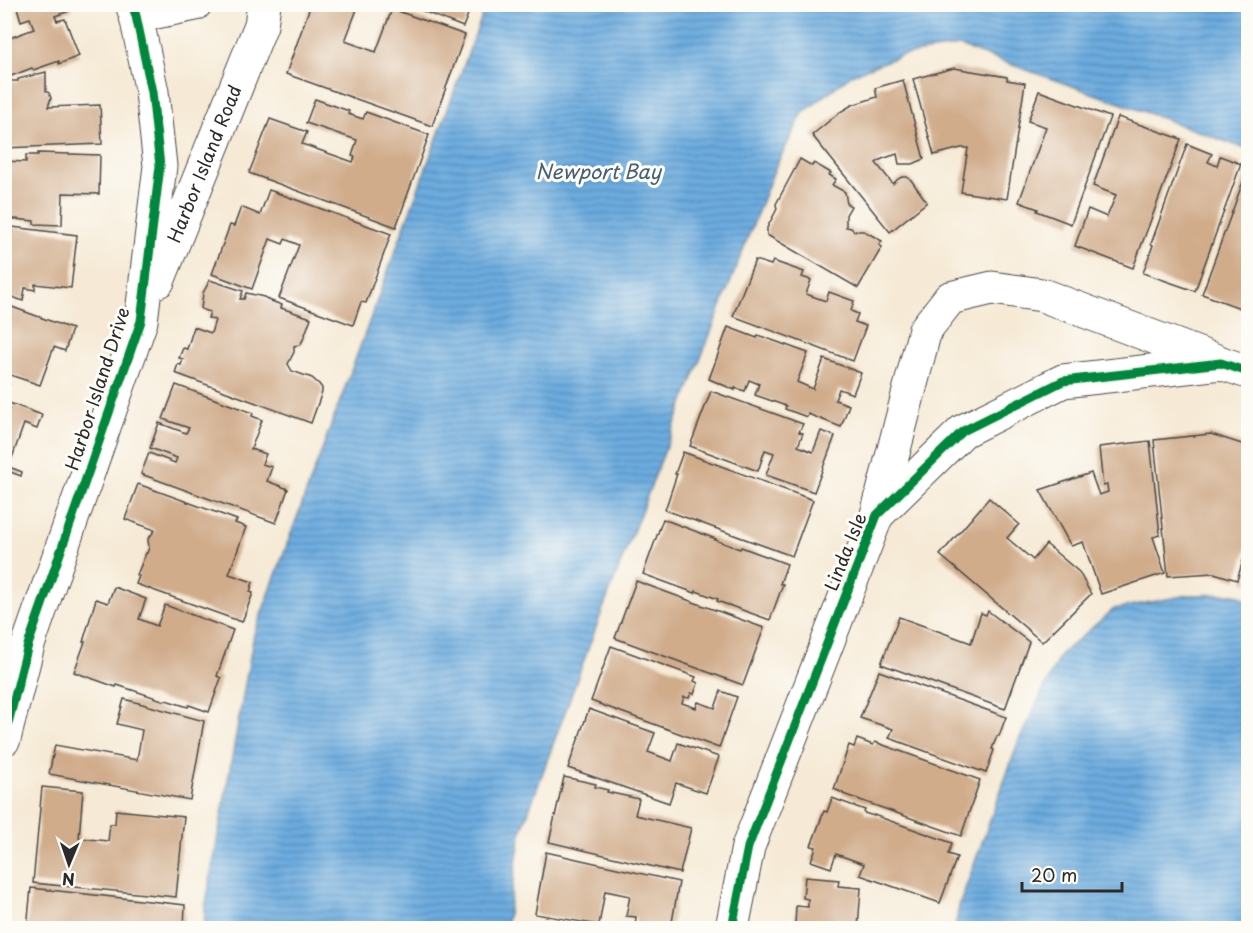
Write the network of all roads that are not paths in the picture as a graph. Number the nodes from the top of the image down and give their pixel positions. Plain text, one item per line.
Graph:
1 (195, 4) edge
2 (264, 4) edge
3 (134, 10) edge
4 (141, 321) junction
5 (1235, 368) edge
6 (877, 516) junction
7 (4, 739) edge
8 (732, 928) edge

1 - 3 street
2 - 4 street, Harbor Island Road
3 - 4 street, Harbor Island Drive
4 - 7 street, Harbor Island Drive
5 - 6 street, Linda Isle
5 - 6 street
6 - 8 street, Linda Isle

